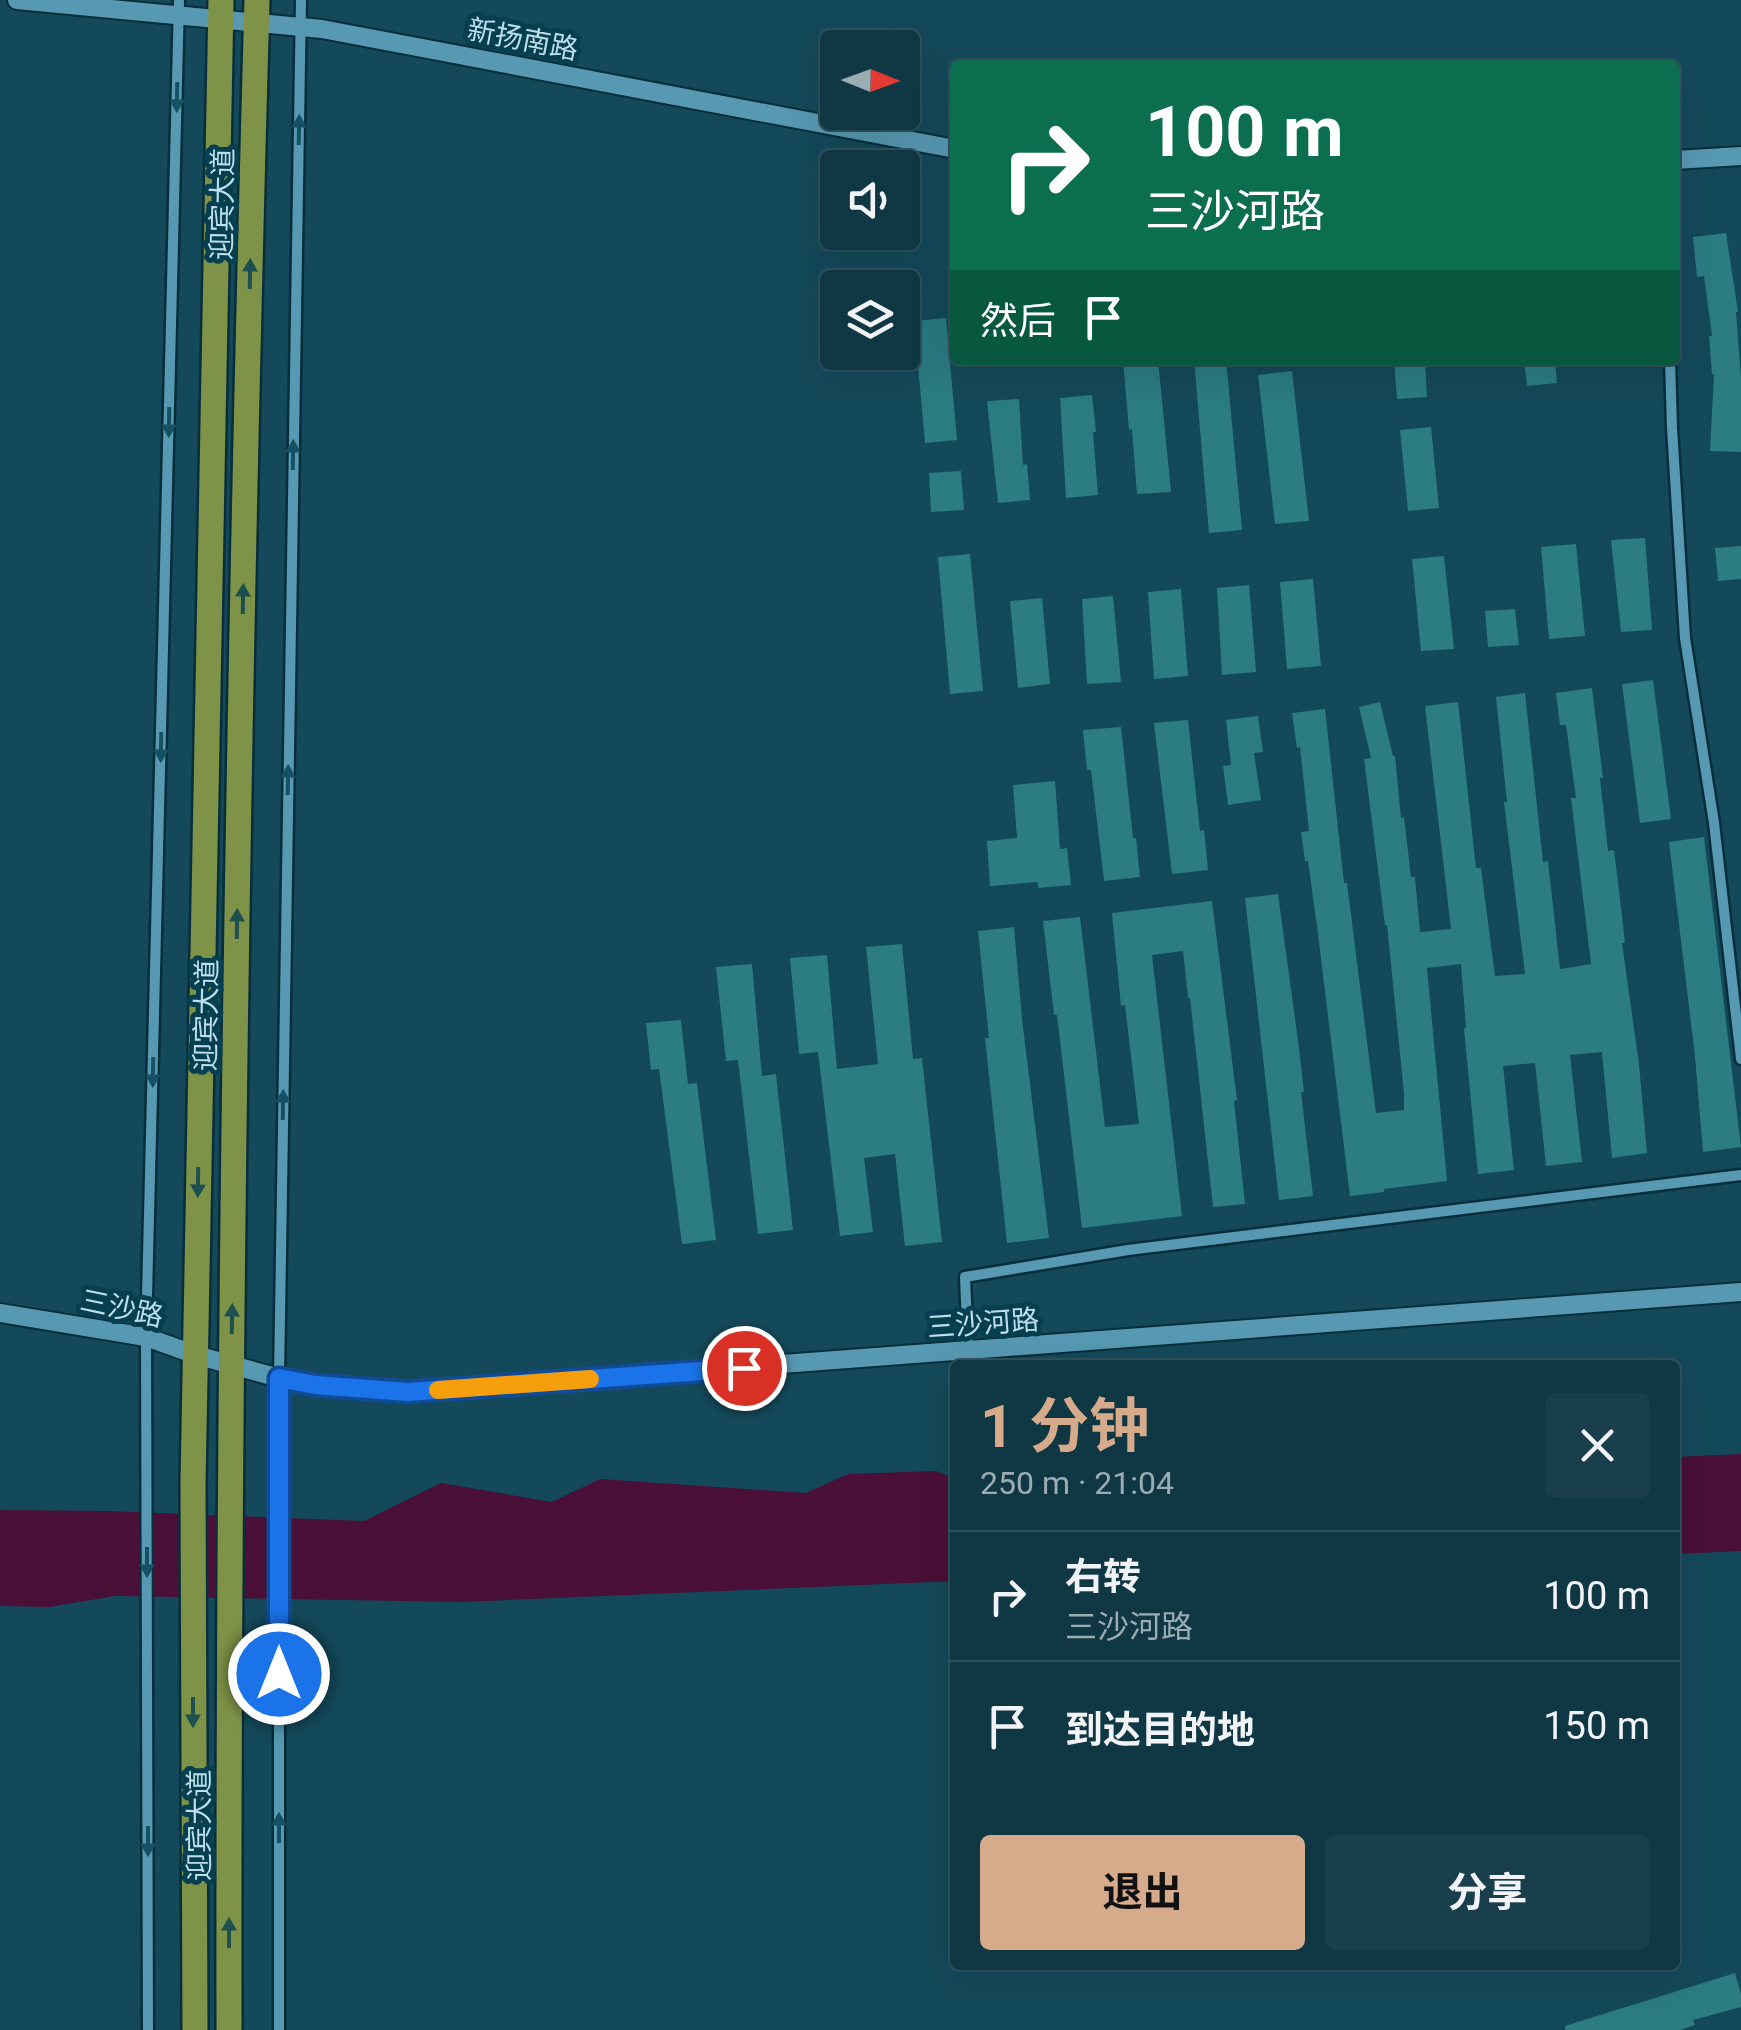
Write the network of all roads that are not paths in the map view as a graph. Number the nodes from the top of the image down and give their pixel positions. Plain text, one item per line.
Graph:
1 (17, 0) edge
2 (301, 0) edge
3 (179, 8) edge
4 (220, 9) edge
5 (256, 11) edge
6 (300, 27) junction
7 (950, 148) edge
8 (1741, 156) edge
9 (1680, 160) edge
10 (1670, 365) edge
11 (201, 970) junction
12 (236, 970) junction
13 (1741, 1059) edge
14 (1741, 1175) edge
15 (1741, 1292) edge
16 (0, 1313) edge
17 (146, 1337) junction
18 (968, 1352) junction
19 (196, 1355) junction
20 (232, 1364) junction
21 (279, 1378) junction
22 (148, 2030) edge
23 (195, 2030) edge
24 (229, 2030) edge
25 (279, 2030) edge

1 - 3 street, 新扬南路
2 - 6 street
3 - 4 street, 新扬南路
3 -> 17 street
4 - 5 street, 新扬南路
4 - 11 main road, 迎宾大道
5 - 6 street, 新扬南路
12 -> 5 main road, 迎宾大道
6 - 7 street, 新扬南路
21 -> 6 street
8 - 9 street
10 - 13 street
11 - 12 main road
11 -> 19 main road, 迎宾大道
20 -> 12 main road, 迎宾大道
14 - 18 street
15 - 18 street, 三沙河路
16 - 17 street, 三沙路
17 - 19 street, 三沙路
17 -> 22 street
18 - 21 street, 三沙河路
19 - 20 street, 三沙路
19 -> 23 main road, 迎宾大道
20 - 21 street, 三沙河路
24 -> 20 main road, 迎宾大道
25 -> 21 street

